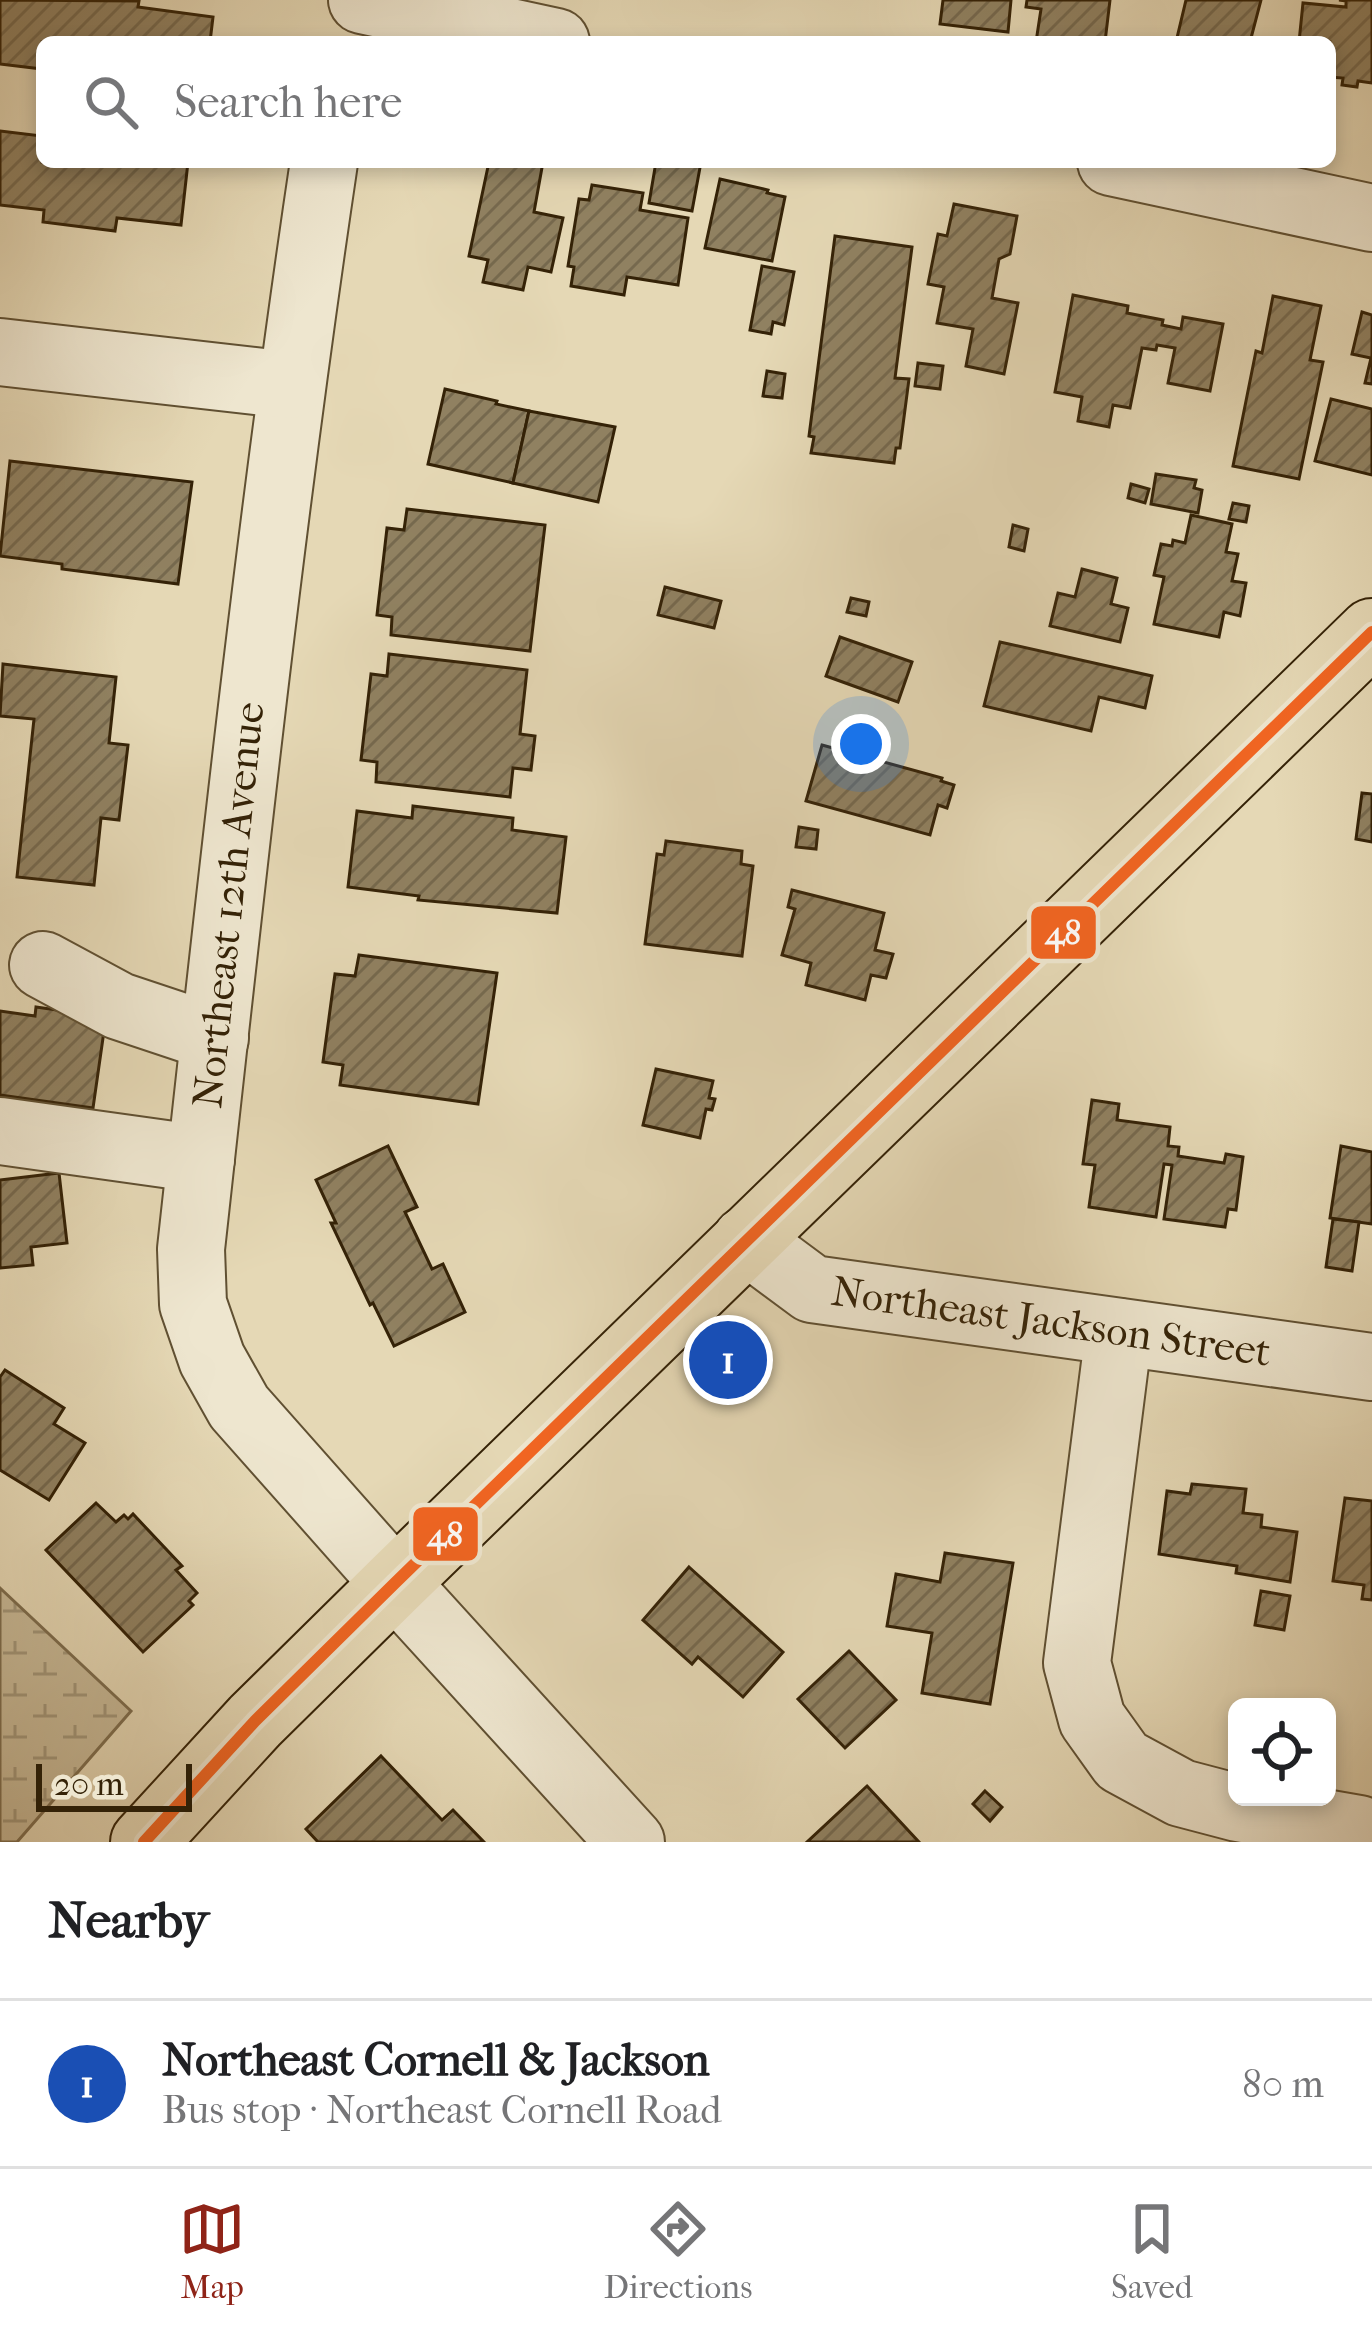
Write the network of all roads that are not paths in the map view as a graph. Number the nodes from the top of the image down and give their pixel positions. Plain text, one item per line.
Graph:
1 (363, 9) edge
2 (521, 36) edge
3 (322, 168) edge
4 (1139, 168) edge
5 (1372, 218) edge
6 (0, 352) edge
7 (290, 385) junction
8 (1372, 632) edge
9 (43, 965) dead end
10 (215, 1038) junction
11 (0, 1131) edge
12 (201, 1159) junction
13 (746, 1240) junction
14 (1119, 1331) junction
15 (1372, 1367) edge
16 (395, 1583) junction
17 (1372, 1834) edge
18 (143, 1842) edge
19 (632, 1842) edge

1 - 2 street
3 - 7 street, Northeast 12th Avenue
4 - 5 street
6 - 7 street
7 - 10 street, Northeast 12th Avenue
8 - 13 highway
9 - 10 street
10 - 12 street, Northeast 12th Avenue
11 - 12 street
12 - 16 street, Northeast 12th Avenue
13 - 14 street, Northeast Jackson Street
13 - 16 highway
14 - 15 street, Northeast Jackson Street
14 - 17 street
16 - 18 highway
16 - 19 street, Northeast 12th Avenue

